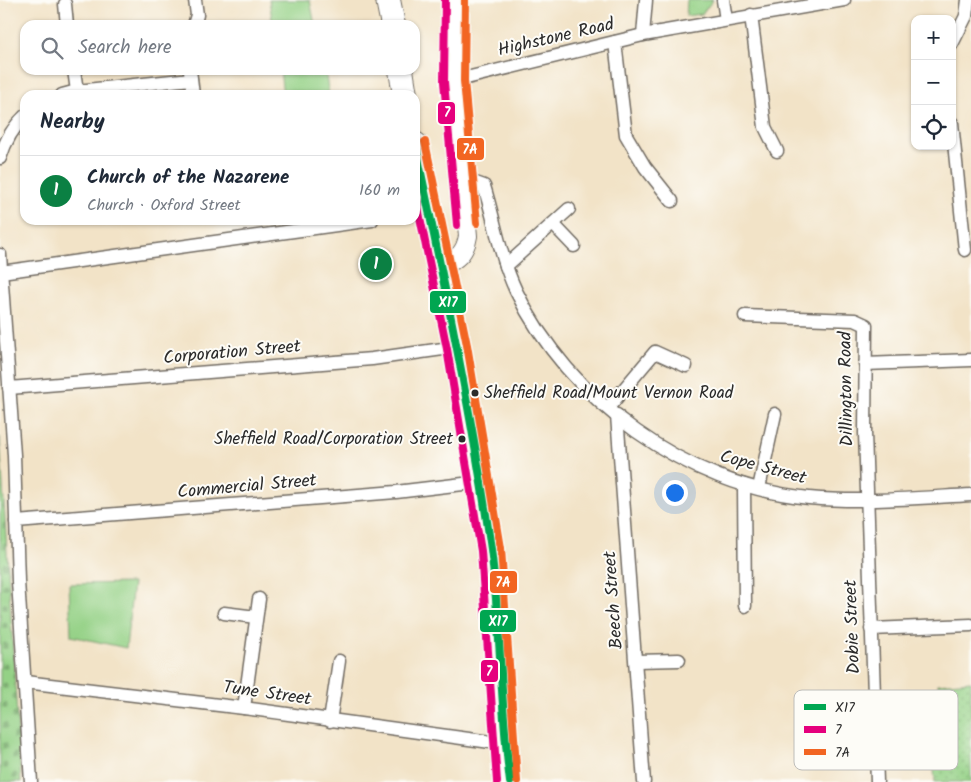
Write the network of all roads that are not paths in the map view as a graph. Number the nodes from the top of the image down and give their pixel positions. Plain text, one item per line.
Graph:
1 (195, 0) edge
2 (388, 0) edge
3 (455, 0) edge
4 (646, 0) edge
5 (723, 0) edge
6 (844, 0) edge
7 (968, 0) edge
8 (65, 4) dead end
9 (752, 15) junction
10 (67, 20) edge
11 (196, 20) edge
12 (392, 20) edge
13 (726, 20) junction
14 (643, 35) junction
15 (956, 36) edge
16 (615, 42) junction
17 (75, 75) edge
18 (186, 75) edge
19 (190, 75) edge
20 (402, 75) edge
21 (454, 81) junction
22 (77, 90) edge
23 (128, 90) edge
24 (192, 90) edge
25 (404, 90) edge
26 (20, 121) edge
27 (778, 150) dead end
28 (955, 150) edge
29 (0, 158) edge
30 (462, 182) junction
31 (420, 193) edge
32 (672, 201) dead end
33 (569, 209) dead end
34 (422, 212) edge
35 (553, 224) junction
36 (336, 225) edge
37 (574, 246) dead end
38 (965, 250) dead end
39 (0, 255) edge
40 (506, 266) junction
41 (439, 269) junction
42 (1, 272) junction
43 (746, 316) dead end
44 (457, 347) junction
45 (971, 360) edge
46 (866, 364) junction
47 (686, 366) dead end
48 (9, 388) junction
49 (612, 412) junction
50 (775, 414) dead end
51 (480, 482) junction
52 (744, 485) junction
53 (759, 488) junction
54 (971, 495) edge
55 (867, 500) junction
56 (16, 522) junction
57 (259, 599) dead end
58 (745, 606) dead end
59 (224, 613) dead end
60 (256, 617) junction
61 (971, 625) edge
62 (871, 630) junction
63 (636, 660) junction
64 (679, 660) dead end
65 (339, 661) dead end
66 (25, 682) junction
67 (873, 690) edge
68 (244, 708) junction
69 (330, 721) junction
70 (505, 744) junction
71 (508, 779) edge
72 (31, 782) edge
73 (644, 782) edge

1 - 11 street
2 - 12 highway
3 - 21 street
4 - 14 street
5 - 13 street
6 - 9 street, Highstone Road
7 - 15 street
8 - 10 street
9 - 13 street, Highstone Road
9 - 27 street
13 - 14 street, Highstone Road
14 - 16 street, Highstone Road
16 - 21 street, Highstone Road
16 - 32 street
17 - 22 street
18 - 23 street
19 - 24 street
20 - 25 highway
21 - 30 street
26 - 29 street
28 - 38 street
30 - 40 street, Cope Street
30 - 41 street
31 - 34 highway
33 - 35 street
34 - 41 highway
35 - 37 street
35 - 40 street
36 - 42 street
39 - 42 street
40 - 49 street, Cope Street
41 - 44 highway
42 - 48 street
43 - 46 street, Dillington Road
44 - 48 street, Corporation Street
44 - 51 highway
45 - 46 street
46 - 55 street, Dillington Road
47 - 49 street
48 - 56 street
49 - 52 street, Cope Street
49 - 63 street, Beech Street
50 - 53 street
51 - 56 street, Commercial Street
51 - 70 highway
52 - 53 street, Cope Street
52 - 58 street
53 - 55 street, Cope Street
54 - 55 street, Cope Street
55 - 62 street, Dobie Street
56 - 66 street
57 - 60 street
59 - 60 street
60 - 68 street
61 - 62 street
62 - 67 street, Dobie Street
63 - 64 street
63 - 73 street, Beech Street
65 - 69 street
66 - 68 street, Tune Street
66 - 72 street
68 - 69 street, Tune Street
69 - 70 street, Tune Street
70 - 71 highway

